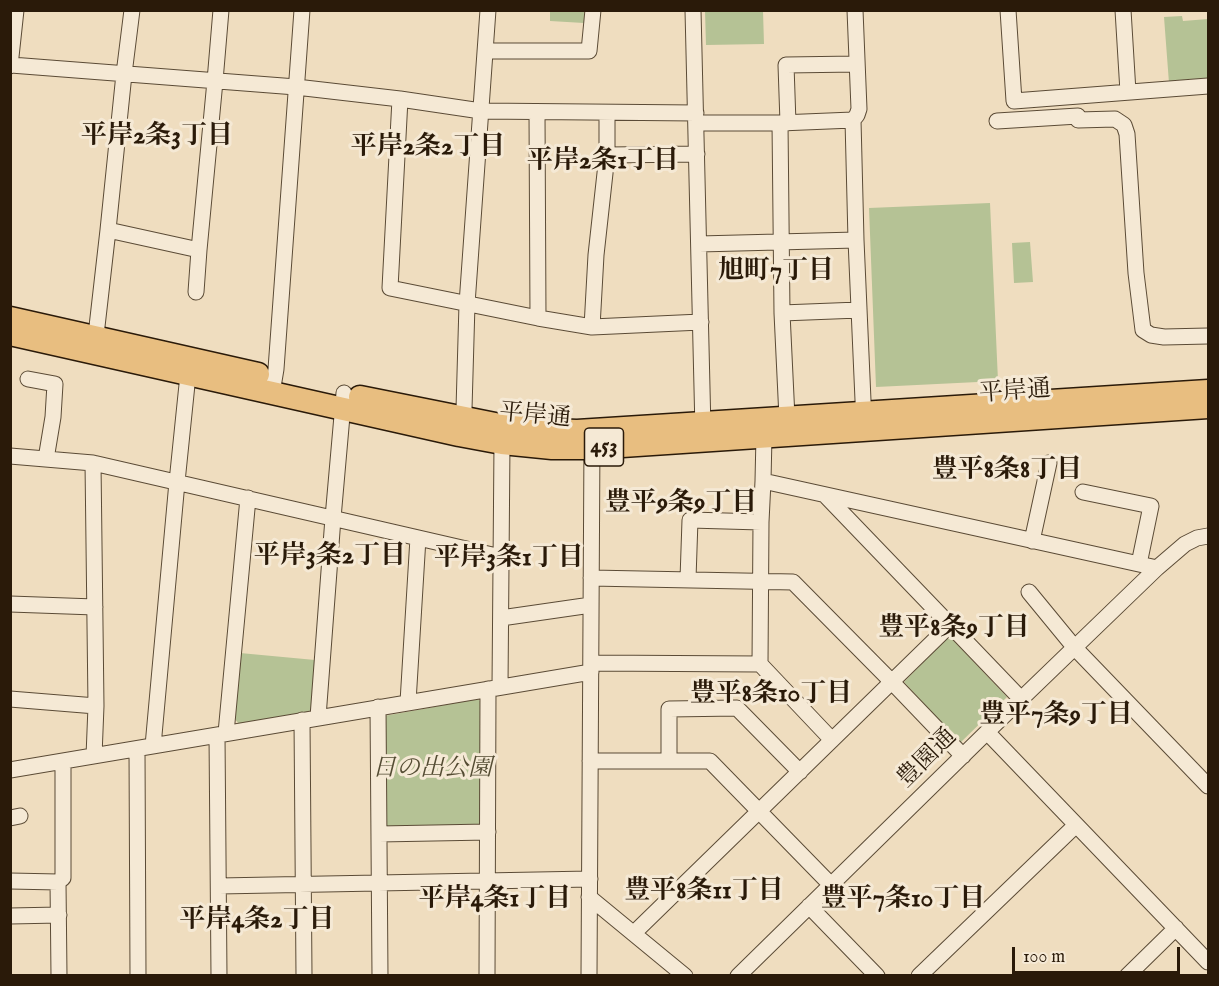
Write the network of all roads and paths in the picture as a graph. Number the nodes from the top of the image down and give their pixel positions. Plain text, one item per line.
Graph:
1 (16, 10) edge
2 (132, 10) edge
3 (221, 10) edge
4 (302, 10) edge
5 (488, 10) edge
6 (593, 10) edge
7 (693, 10) edge
8 (855, 10) edge
9 (1008, 10) edge
10 (1123, 10) edge
11 (485, 51) junction
12 (856, 64) junction
13 (11, 65) edge
14 (124, 74) junction
15 (215, 81) junction
16 (1209, 86) edge
17 (296, 87) junction
18 (1128, 92) junction
19 (400, 99) junction
20 (481, 111) junction
21 (537, 112) junction
22 (607, 113) junction
23 (696, 118) junction
24 (853, 120) junction
25 (997, 121) dead end
26 (784, 123) junction
27 (606, 154) junction
28 (697, 154) junction
29 (108, 230) junction
30 (856, 240) junction
31 (781, 242) junction
32 (699, 244) junction
33 (199, 250) junction
34 (196, 292) dead end
35 (467, 304) junction
36 (859, 310) junction
37 (782, 313) junction
38 (10, 318) edge
39 (538, 318) junction
40 (701, 322) junction
41 (592, 327) junction
42 (10, 334) edge
43 (1208, 336) edge
44 (95, 345) junction
45 (189, 367) junction
46 (28, 379) dead end
47 (273, 386) junction
48 (1209, 391) edge
49 (344, 401) junction
50 (1209, 407) edge
51 (787, 418) junction
52 (864, 422) junction
53 (461, 426) junction
54 (704, 432) junction
55 (764, 436) junction
56 (592, 439) junction
57 (502, 443) junction
58 (10, 456) edge
59 (46, 459) junction
60 (93, 463) junction
61 (1049, 463) dead end
62 (763, 481) junction
63 (177, 482) junction
64 (1083, 492) dead end
65 (825, 495) junction
66 (248, 498) junction
67 (333, 518) junction
68 (761, 522) junction
69 (1209, 536) edge
70 (418, 538) junction
71 (1032, 541) junction
72 (501, 557) junction
73 (1139, 564) junction
74 (1157, 568) junction
75 (591, 578) junction
76 (688, 579) junction
77 (761, 581) junction
78 (1029, 592) dead end
79 (10, 604) edge
80 (591, 605) junction
81 (95, 607) junction
82 (501, 618) junction
83 (950, 625) junction
84 (1075, 648) junction
85 (760, 664) junction
86 (591, 667) junction
87 (892, 682) junction
88 (494, 688) junction
89 (10, 699) edge
90 (1022, 699) junction
91 (408, 702) junction
92 (96, 706) junction
93 (378, 707) junction
94 (318, 717) junction
95 (302, 720) junction
96 (987, 732) junction
97 (221, 734) junction
98 (832, 740) junction
99 (153, 746) junction
100 (137, 749) junction
101 (94, 756) junction
102 (963, 756) junction
103 (669, 760) junction
104 (63, 761) junction
105 (590, 761) junction
106 (10, 770) edge
107 (800, 772) junction
108 (1209, 786) edge
109 (759, 812) junction
110 (1076, 825) junction
111 (488, 832) junction
112 (379, 834) junction
113 (590, 879) junction
114 (10, 881) edge
115 (487, 881) junction
116 (58, 882) junction
117 (380, 883) junction
118 (303, 884) junction
119 (219, 885) junction
120 (831, 885) junction
121 (589, 897) junction
122 (809, 906) junction
123 (59, 915) junction
124 (10, 916) edge
125 (1176, 928) junction
126 (634, 933) junction
127 (1209, 962) edge
128 (59, 975) edge
129 (138, 975) edge
130 (219, 975) edge
131 (304, 975) edge
132 (380, 975) edge
133 (487, 975) edge
134 (589, 975) edge
135 (685, 975) edge
136 (738, 975) edge
137 (877, 975) edge
138 (919, 975) edge
139 (1127, 975) edge

1 - 13 street
2 - 14 street
3 - 15 street
4 - 17 street
5 - 11 street
6 - 11 street
7 - 23 street
8 - 12 street
9 - 18 street
10 - 18 street
11 - 20 street
12 - 24 street
12 - 26 street
13 - 14 street
14 - 15 street
14 - 29 street
15 - 17 street
15 - 33 street
16 - 18 street
17 - 19 street
17 - 47 street
19 - 20 street
19 - 35 street
20 - 21 street
20 - 35 street
21 - 22 street
21 - 39 street
22 - 23 street
22 - 27 street
23 - 26 street
23 - 28 street
24 - 26 street
24 - 30 street
25 - 43 street
26 - 31 street
27 - 28 street
27 - 41 street
28 - 32 street
29 - 33 street
29 - 44 street
30 - 31 street
30 - 36 street
31 - 32 street
31 - 37 street
32 - 40 street
33 - 34 street
35 - 39 street
35 - 53 street
36 - 37 street
36 - 52 street
37 - 51 street
38 - 44 highway, 平岸通 / 453
39 - 41 street
40 - 41 street
40 - 54 street
42 - 44 highway, 平岸通 / 453
44 - 45 highway, 平岸通 / 453
45 - 47 highway, 平岸通 / 453
45 - 63 street
46 - 59 street
47 - 49 highway, 平岸通 / 453
48 - 52 highway, 平岸通 / 453
49 - 53 highway, 平岸通 / 453
49 - 67 street
50 - 52 highway, 平岸通 / 453
51 - 52 highway, 平岸通 / 453
51 - 54 highway, 平岸通 / 453
52 - 55 highway, 平岸通 / 453
53 - 56 highway, 平岸通 / 453
53 - 57 highway, 平岸通 / 453
54 - 55 highway, 平岸通 / 453
54 - 56 highway, 平岸通 / 453
55 - 62 street
56 - 57 highway, 平岸通 / 453
56 - 75 street
57 - 72 street
58 - 59 street
59 - 60 street
60 - 63 street
60 - 81 street
61 - 71 street
62 - 65 street
62 - 68 street
63 - 66 street
63 - 99 street
64 - 73 street
65 - 71 street
65 - 83 street
66 - 67 street
66 - 97 street
67 - 70 street
67 - 94 street
68 - 76 street
68 - 77 street
69 - 74 street, 豊園通
70 - 72 street
70 - 91 street
71 - 73 street
72 - 82 street
73 - 74 street
74 - 84 street, 豊園通
75 - 76 street
75 - 80 street
76 - 77 street
77 - 85 street
77 - 87 street
78 - 84 street
79 - 81 street
80 - 82 street
80 - 86 street
81 - 92 street
82 - 88 street
83 - 87 street
83 - 90 street
84 - 90 street, 豊園通
84 - 108 street
85 - 86 street
85 - 98 street
86 - 88 street
86 - 105 street
87 - 98 street
87 - 102 street
88 - 91 street
88 - 111 street
89 - 92 street
90 - 96 street, 豊園通
91 - 93 street
92 - 101 street
93 - 94 street
93 - 112 street
94 - 95 street
95 - 97 street
95 - 118 street
96 - 102 street, 豊園通
96 - 110 street
97 - 99 street
97 - 119 street
98 - 107 street
99 - 100 street
100 - 101 street
100 - 129 street
101 - 104 street
102 - 120 street, 豊園通
103 - 105 street
103 - 107 street
103 - 109 street
104 - 106 street
104 - 116 street
105 - 113 street
107 - 109 street
109 - 120 street
109 - 126 street
110 - 125 street
110 - 138 street
111 - 112 street
111 - 115 street
112 - 117 street
113 - 115 street
113 - 121 street
114 - 116 street
115 - 117 street
115 - 133 street
116 - 123 street
117 - 118 street
117 - 132 street
118 - 119 street
118 - 131 street
119 - 130 street
120 - 122 street, 豊園通
121 - 126 street
121 - 134 street
122 - 136 street, 豊園通
122 - 137 street
123 - 124 street
123 - 128 street
125 - 127 street
125 - 139 street
126 - 135 street

